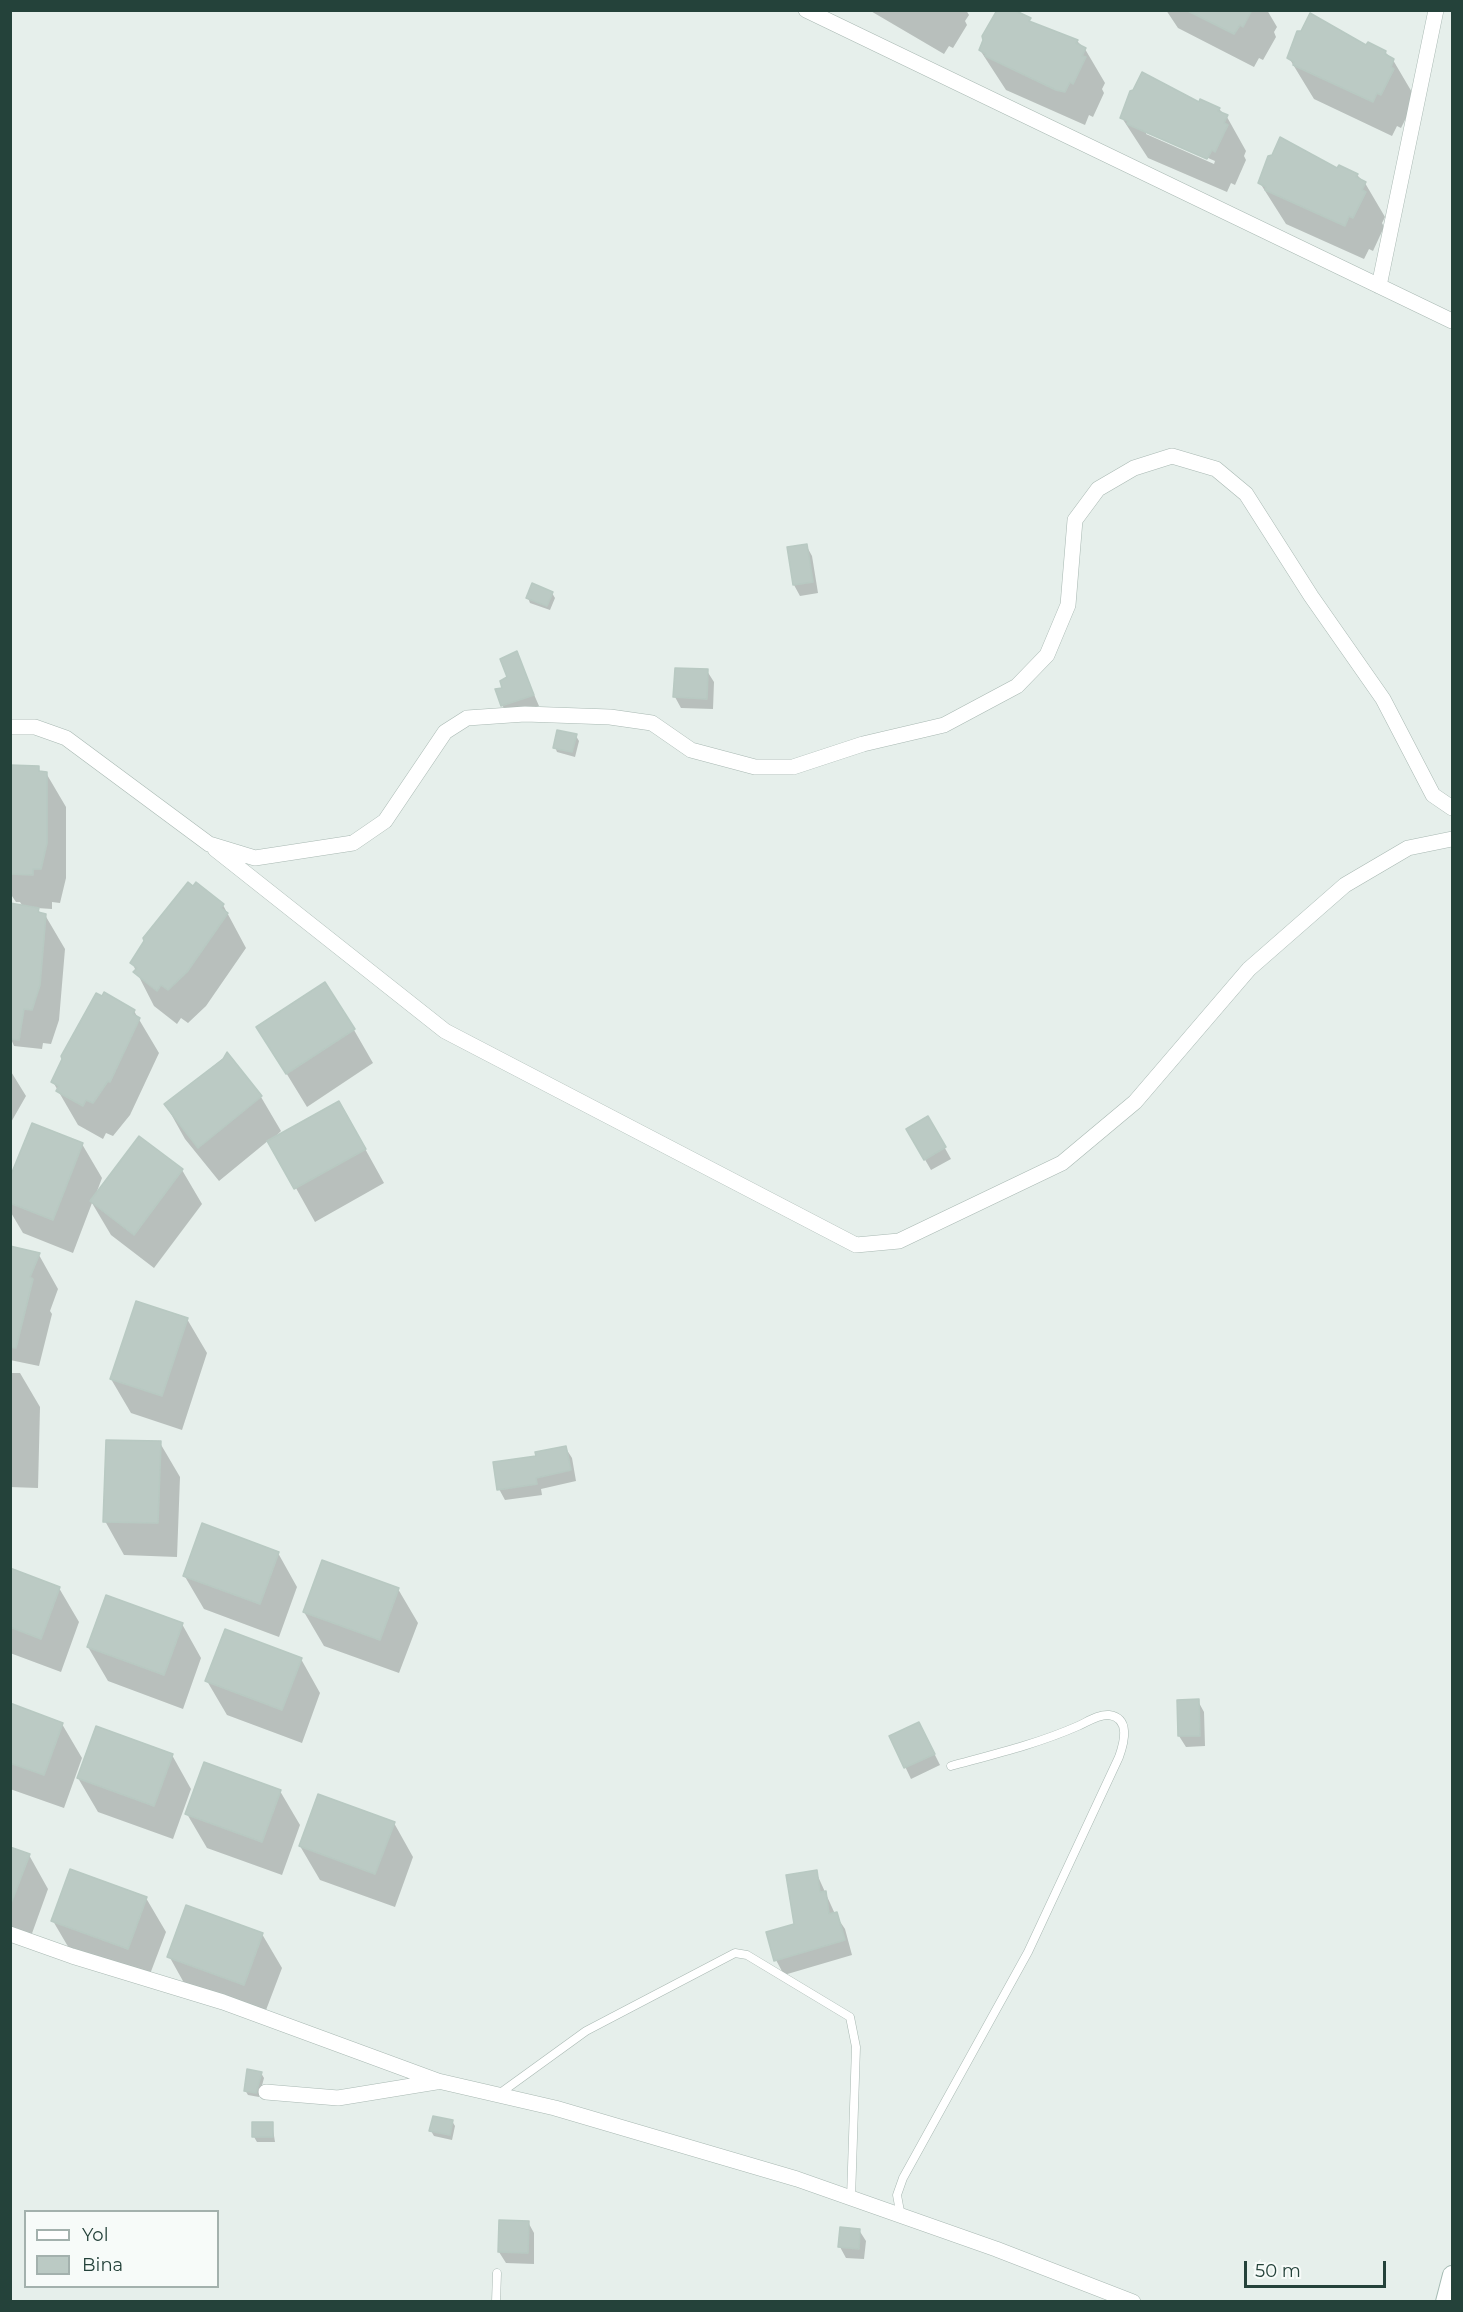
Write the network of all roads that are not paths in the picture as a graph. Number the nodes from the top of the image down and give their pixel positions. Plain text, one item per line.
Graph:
1 (806, 10) edge
2 (1436, 10) edge
3 (1379, 285) junction
4 (1452, 321) edge
5 (10, 727) edge
6 (1452, 808) edge
7 (1452, 839) edge
8 (209, 844) junction
9 (951, 1766) dead end
10 (10, 1934) edge
11 (438, 2081) junction
12 (266, 2092) dead end
13 (498, 2095) junction
14 (851, 2198) junction
15 (902, 2217) junction
16 (497, 2273) dead end
17 (1452, 2275) edge
18 (496, 2301) edge
19 (1132, 2301) edge
20 (1445, 2301) edge

1 - 3 street
2 - 3 street
3 - 4 street
5 - 8 street
6 - 8 street
7 - 8 street
9 - 15 lane
10 - 11 street
11 - 12 street
11 - 13 street
13 - 14 street
13 - 14 lane
14 - 15 street
15 - 19 street
16 - 18 lane
17 - 20 main road

